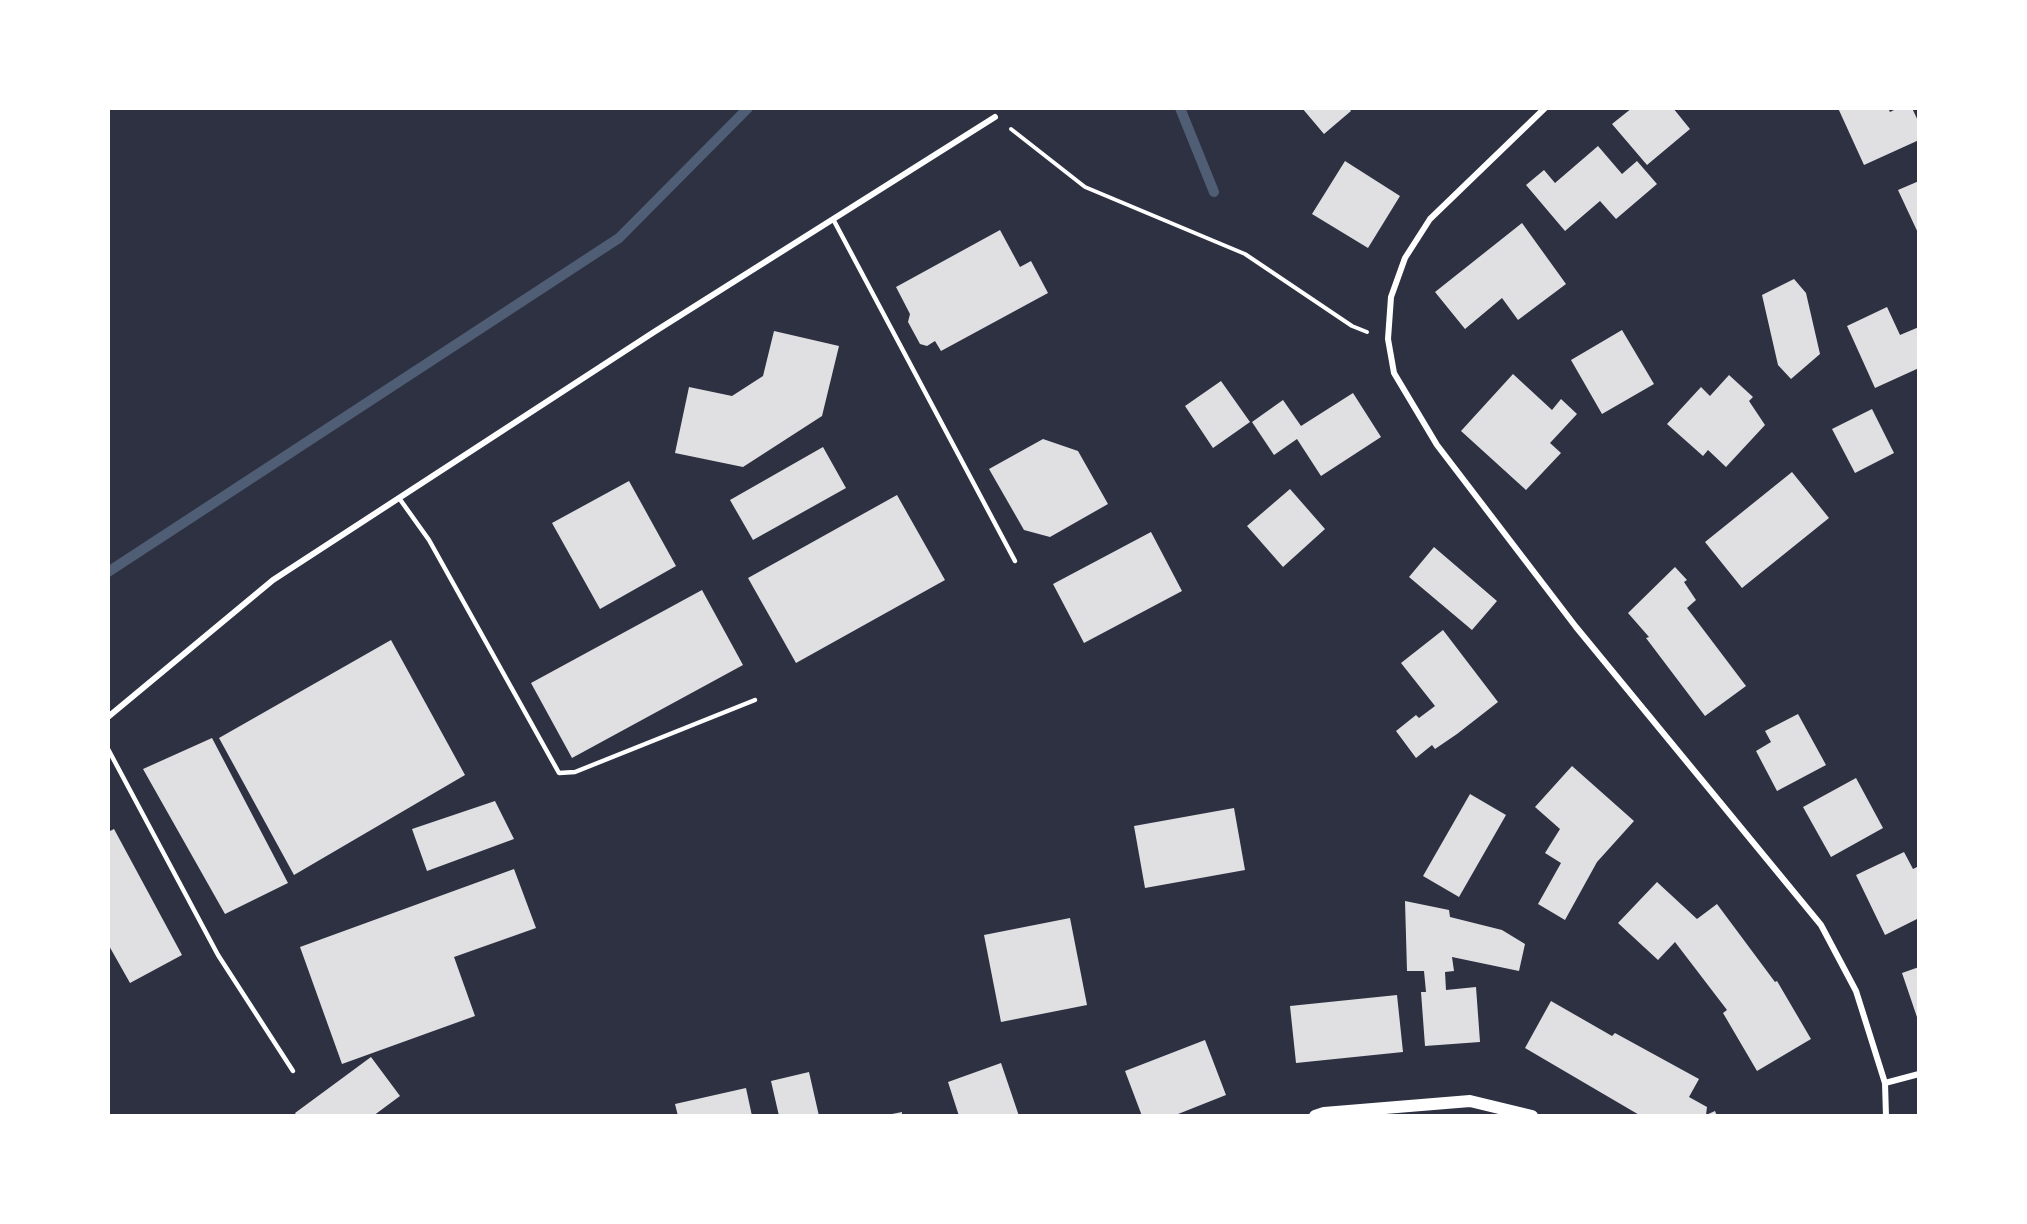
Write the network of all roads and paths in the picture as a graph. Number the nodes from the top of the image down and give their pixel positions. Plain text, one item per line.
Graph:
1 (1545, 108) edge
2 (995, 117) joint
3 (833, 219) junction
4 (1388, 339) junction
5 (399, 498) junction
6 (1016, 561) dead end
7 (755, 700) dead end
8 (108, 717) edge
9 (108, 749) edge
10 (293, 1071) dead end
11 (1919, 1074) edge
12 (1885, 1083) junction
13 (1315, 1116) edge
14 (1532, 1116) edge
15 (1886, 1116) edge

1 - 4 street
2 - 3 street
2 - 4 path
3 - 5 street
3 - 6 lane
4 - 12 street
5 - 7 lane
5 - 8 street
9 - 10 lane
11 - 12 street
12 - 15 street
13 - 14 main road

